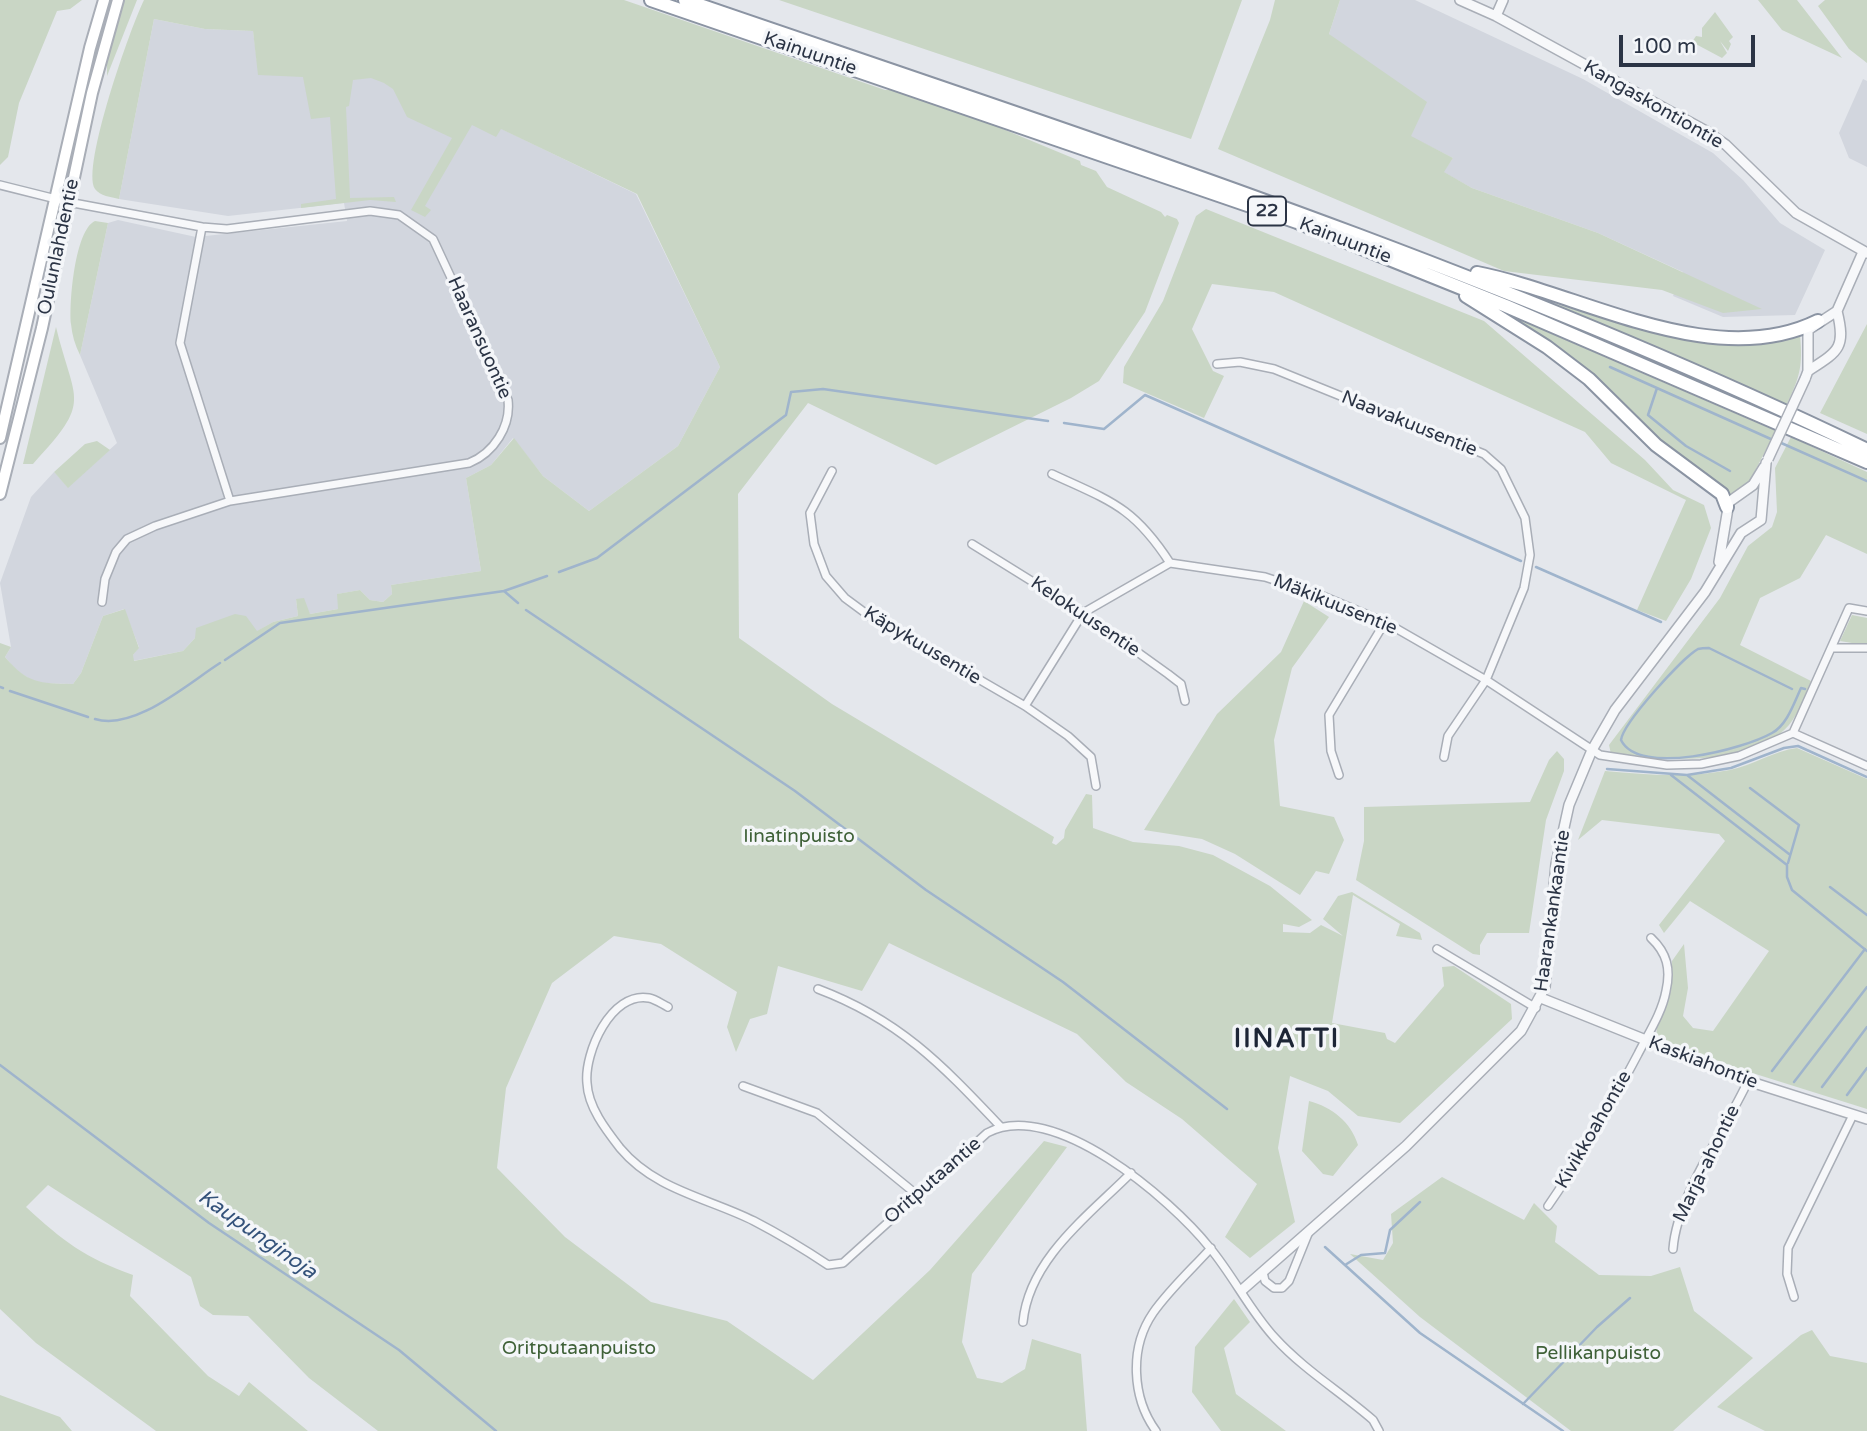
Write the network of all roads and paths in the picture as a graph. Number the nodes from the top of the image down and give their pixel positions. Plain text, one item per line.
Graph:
1 (104, 0) edge
2 (118, 0) edge
3 (652, 0) edge
4 (685, 0) edge
5 (1460, 0) edge
6 (1503, 0) edge
7 (1496, 16) junction
8 (0, 185) edge
9 (55, 199) junction
10 (68, 202) junction
11 (202, 227) junction
12 (1865, 253) edge
13 (1438, 272) junction
14 (1837, 311) junction
15 (1818, 321) junction
16 (1841, 329) junction
17 (1217, 365) dead end
18 (1806, 375) junction
19 (0, 438) edge
20 (1867, 450) edge
21 (1767, 461) junction
22 (1867, 462) edge
23 (832, 471) dead end
24 (1052, 474) dead end
25 (0, 494) edge
26 (230, 501) junction
27 (1728, 512) junction
28 (1747, 527) junction
29 (972, 544) dead end
30 (1170, 563) junction
31 (1716, 574) junction
32 (102, 602) dead end
33 (1867, 611) edge
34 (1083, 613) junction
35 (1385, 622) junction
36 (1832, 648) junction
37 (1867, 648) edge
38 (1486, 680) junction
39 (1185, 701) dead end
40 (1025, 706) junction
41 (1793, 733) junction
42 (1592, 750) junction
43 (1444, 757) dead end
44 (1867, 766) edge
45 (1339, 775) dead end
46 (1097, 786) dead end
47 (1651, 938) dead end
48 (1437, 949) dead end
49 (818, 989) dead end
50 (1541, 998) junction
51 (668, 1007) dead end
52 (1536, 1008) junction
53 (1645, 1041) junction
54 (1748, 1081) junction
55 (743, 1086) dead end
56 (1853, 1115) junction
57 (1867, 1119) edge
58 (1000, 1126) junction
59 (1131, 1173) junction
60 (916, 1194) junction
61 (1548, 1206) dead end
62 (1309, 1233) junction
63 (1211, 1248) junction
64 (1673, 1249) dead end
65 (1263, 1272) junction
66 (1242, 1290) junction
67 (1794, 1297) dead end
68 (1023, 1322) dead end
69 (1156, 1431) edge
70 (1379, 1431) edge

1 - 9 main road, Oulunlahdentie
2 - 10 main road, Oulunlahdentie
3 - 13 highway, Kainuuntie / 22
4 - 13 highway, Kainuuntie / 22
5 - 7 street, Kangaskontiontie
6 - 7 street
7 - 12 street, Kangaskontiontie
8 - 9 street, Haaransuontie
9 - 10 street, Haaransuontie
9 - 19 main road, Oulunlahdentie
10 - 11 street, Haaransuontie
10 - 25 main road, Oulunlahdentie
11 - 26 street
11 - 26 street, Haaransuontie
12 - 14 street
13 - 15 highway
13 - 20 highway, Kainuuntie / 22
13 - 22 highway, Kainuuntie / 22
13 - 27 highway
14 - 15 street
14 - 16 street
15 - 16 street
15 - 18 street, Haarankankaantie
16 - 18 street, Haarankankaantie
17 - 38 street, Naavakuusentie
18 - 21 street, Haarankankaantie, bridge
21 - 27 street, Haarankankaantie
21 - 28 street, Haarankankaantie
23 - 40 street, Käpykuusentie
24 - 30 street
26 - 32 street, Haaransuontie
27 - 28 street
27 - 31 street, Haarankankaantie
28 - 31 street, Haarankankaantie
29 - 34 street, Kelokuusentie
30 - 34 street
30 - 35 street, Mäkikuusentie
31 - 42 street, Haarankankaantie
33 - 36 street
34 - 39 street, Kelokuusentie
34 - 40 street
35 - 38 street, Mäkikuusentie
35 - 45 street
36 - 37 street
36 - 41 street
38 - 42 street, Mäkikuusentie
38 - 43 street, Naavakuusentie
40 - 46 street, Käpykuusentie
41 - 42 street, Mäkikuusentie
41 - 44 street
42 - 50 street, Haarankankaantie
47 - 53 street, Kivikkoahontie
48 - 52 street
49 - 58 street
50 - 52 street, Haarankankaantie
50 - 53 street, Kaskiahontie
51 - 60 street, Oritputaantie
52 - 62 street, Haarankankaantie
53 - 54 street, Kaskiahontie
53 - 61 street, Kivikkoahontie
54 - 56 street, Kaskiahontie
54 - 64 street, Marja-ahontie
55 - 60 street
56 - 57 street, Kaskiahontie
56 - 67 street
58 - 59 street, Oritputaantie
58 - 60 street, Oritputaantie
59 - 63 street, Oritputaantie
59 - 68 street
62 - 65 street, Haarankankaantie
62 - 65 street
63 - 66 street, Oritputaantie
63 - 69 street
65 - 66 street, Haarankankaantie
66 - 70 street, Oritputaantie

